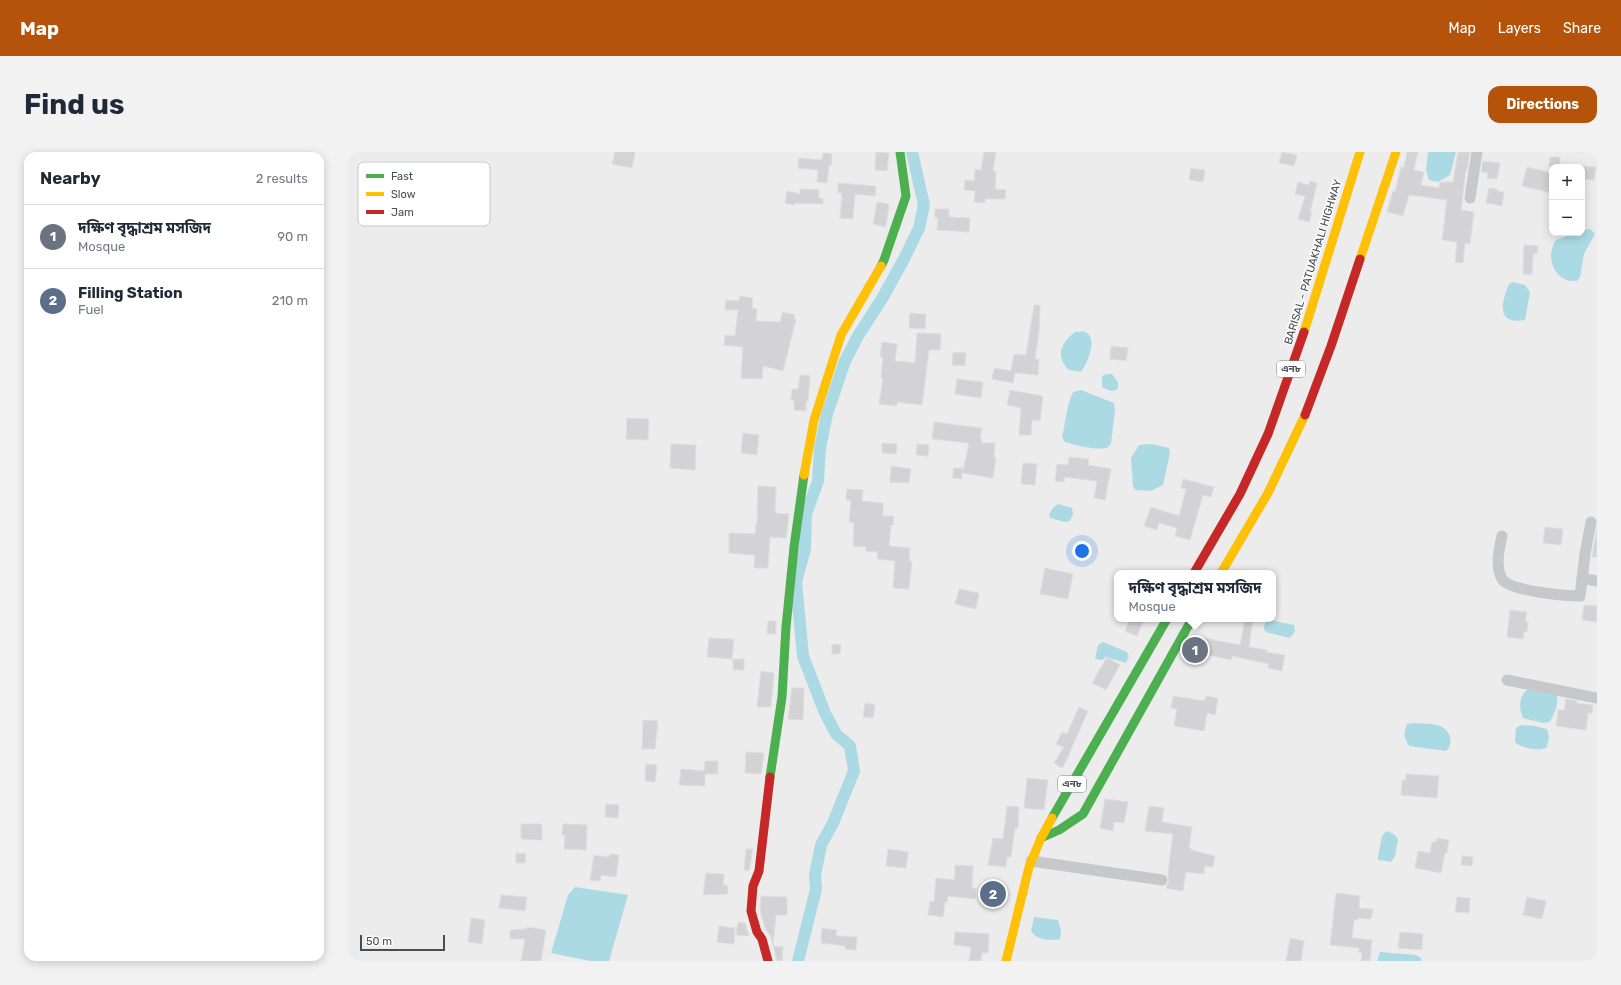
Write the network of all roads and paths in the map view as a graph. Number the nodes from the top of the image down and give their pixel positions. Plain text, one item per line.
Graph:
1 (900, 152) edge
2 (1360, 152) edge
3 (1396, 152) edge
4 (1477, 152) edge
5 (1470, 198) dead end
6 (1591, 522) dead end
7 (1502, 536) dead end
8 (1196, 570) edge
9 (1223, 570) edge
10 (1582, 578) junction
11 (1597, 582) edge
12 (1165, 622) edge
13 (1190, 622) edge
14 (1507, 680) dead end
15 (1597, 698) edge
16 (1041, 838) junction
17 (1031, 861) junction
18 (1162, 880) dead end
19 (768, 961) edge
20 (1006, 961) edge

1 - 19 main road
2 - 8 main road, BARISAL - PATUAKHALI HIGHWAY / এন৮
3 - 9 main road
4 - 5 street
6 - 10 street
7 - 10 street
10 - 11 street
12 - 16 main road, এন৮
13 - 16 main road
14 - 15 street
16 - 17 main road, এন৮
17 - 18 street
17 - 20 main road, এন৮

